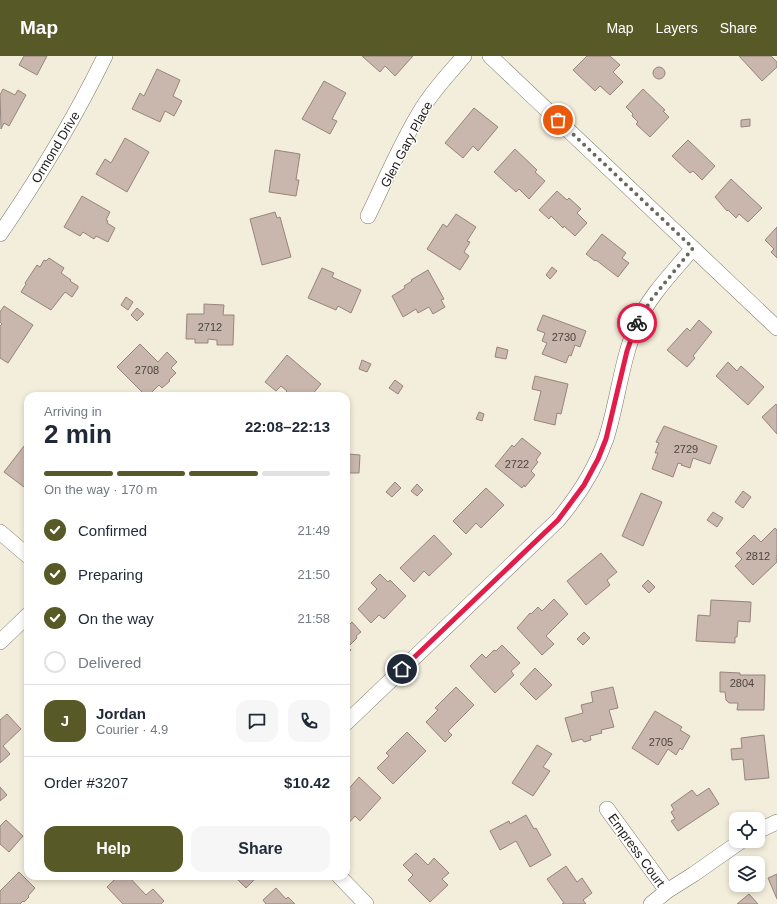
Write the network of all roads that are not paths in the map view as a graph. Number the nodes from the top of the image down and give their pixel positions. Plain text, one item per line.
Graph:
1 (105, 56) edge
2 (464, 56) edge
3 (490, 56) edge
4 (368, 216) dead end
5 (0, 234) edge
6 (693, 248) junction
7 (777, 328) edge
8 (0, 532) edge
9 (24, 553) edge
10 (24, 619) edge
11 (0, 642) edge
12 (350, 719) edge
13 (607, 809) dead end
14 (777, 822) edge
15 (765, 828) edge
16 (731, 848) edge
17 (343, 880) edge
18 (667, 891) junction
19 (366, 904) edge
20 (650, 904) edge

1 - 5 street, Ormond Drive
2 - 4 street, Glen Gary Place
3 - 6 street
6 - 7 street
6 - 12 street
8 - 9 street
10 - 11 street
13 - 18 street, Empress Court
14 - 15 street
16 - 18 street
17 - 19 street
18 - 20 street

